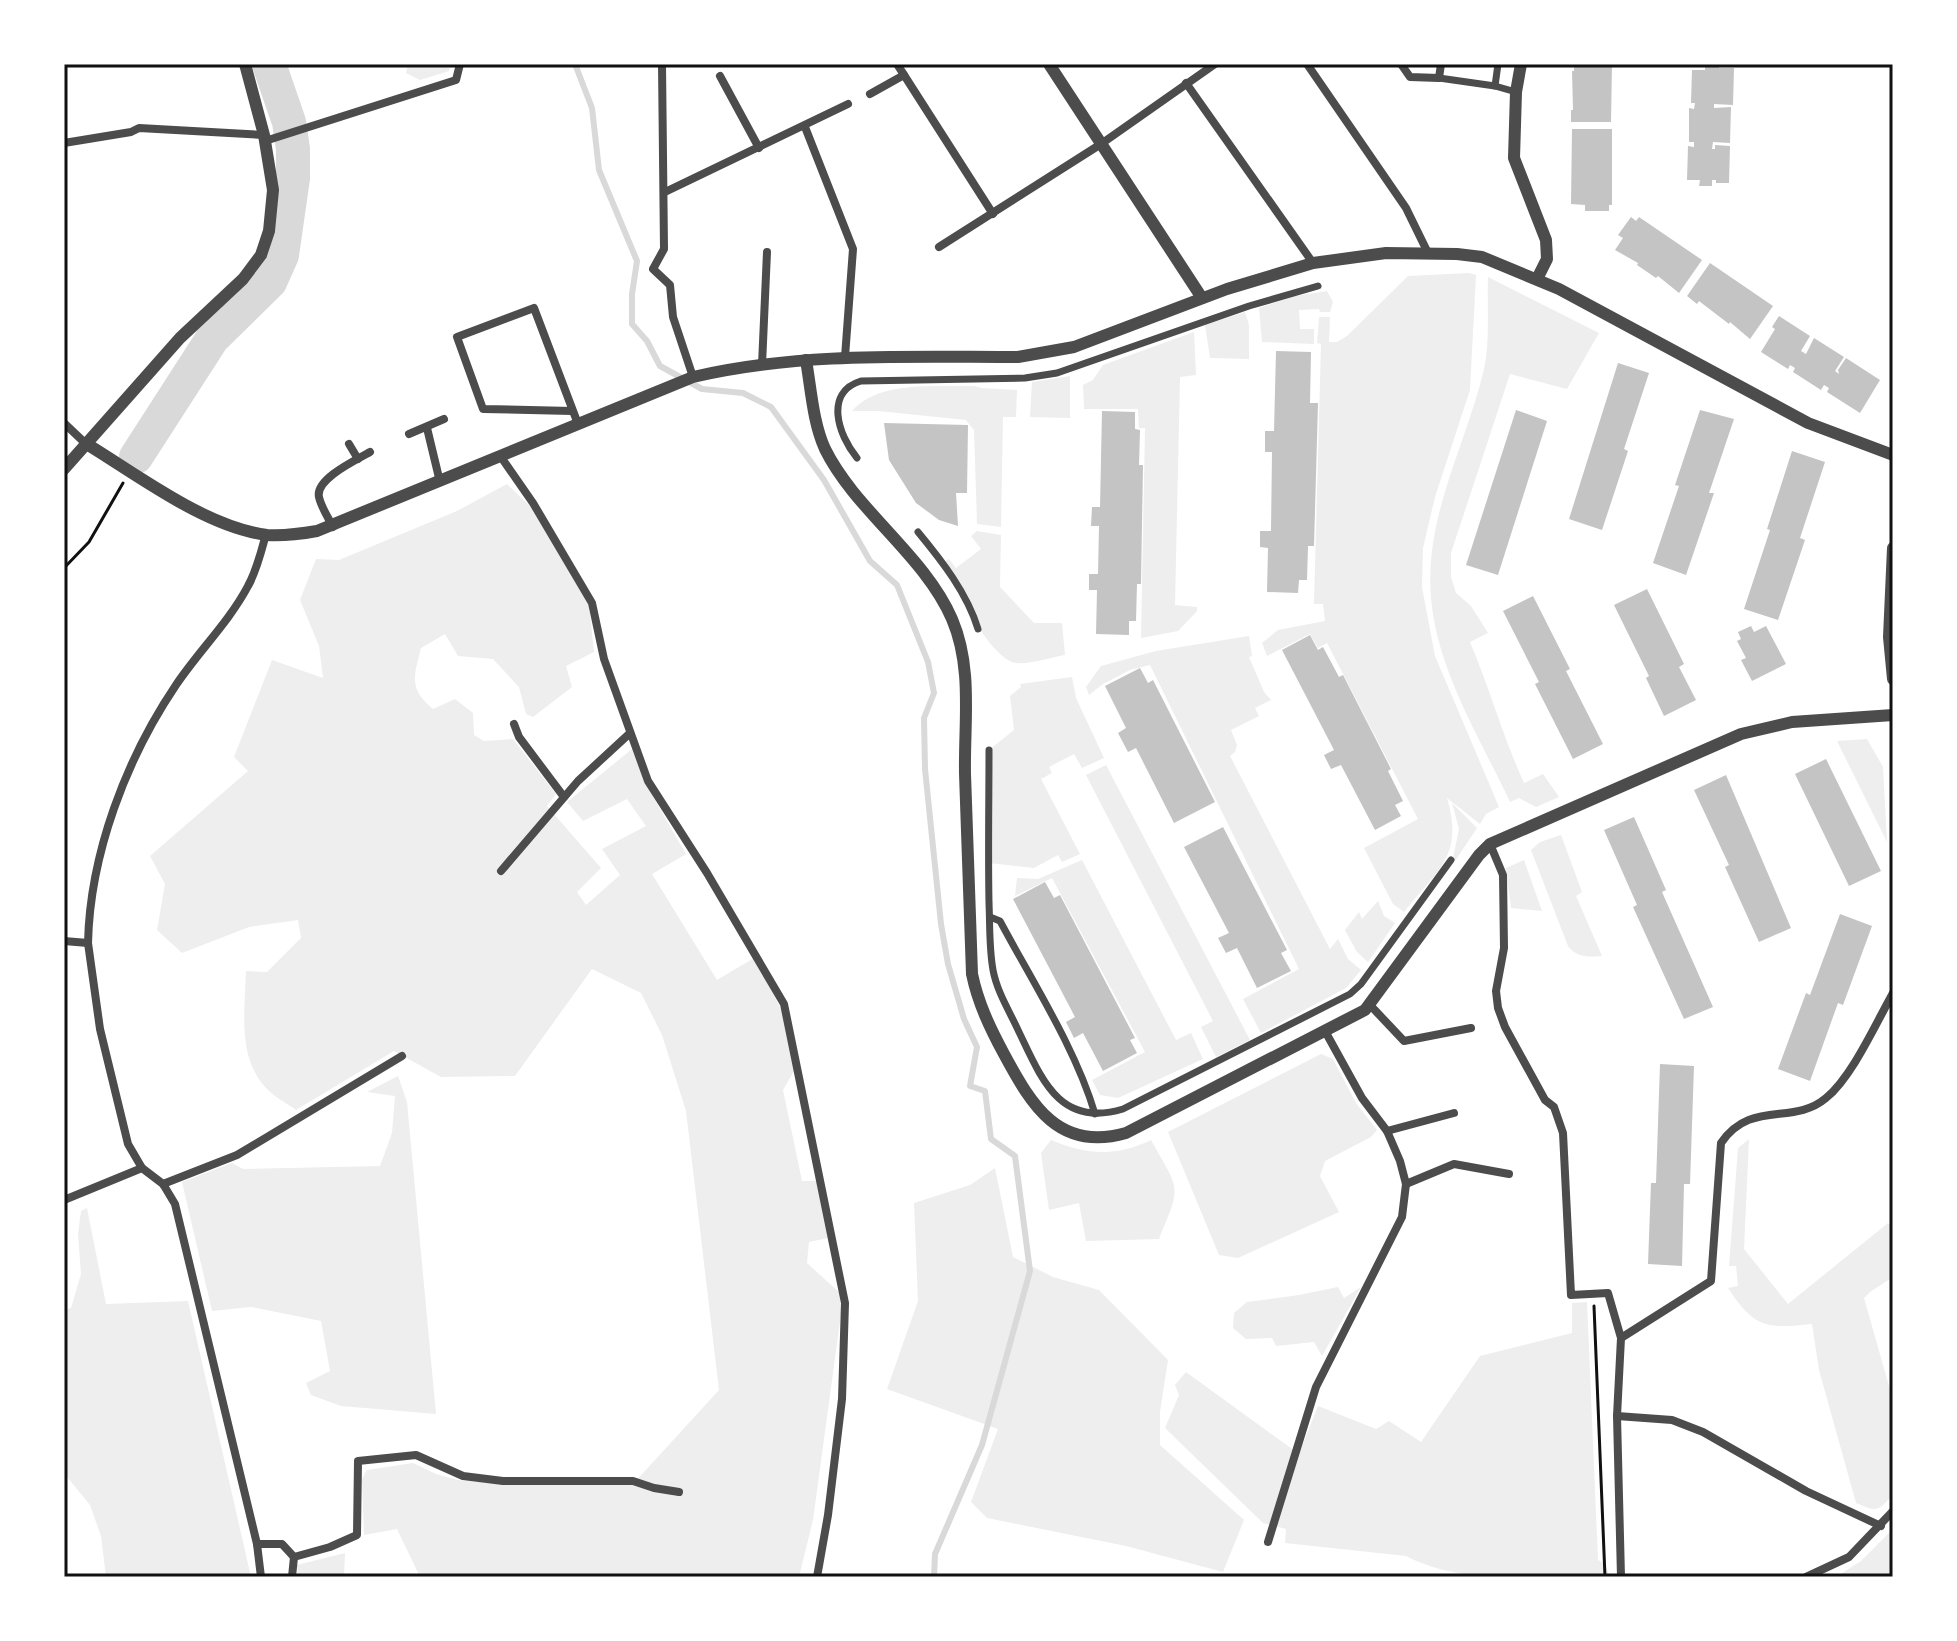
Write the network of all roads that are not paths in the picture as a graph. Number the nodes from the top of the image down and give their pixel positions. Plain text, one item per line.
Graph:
1 (245, 64) edge
2 (460, 64) edge
3 (662, 64) edge
4 (897, 64) edge
5 (1049, 64) edge
6 (1215, 64) edge
7 (1307, 64) edge
8 (1401, 64) edge
9 (1441, 64) edge
10 (1498, 64) edge
11 (1521, 64) edge
12 (904, 75) junction
13 (720, 76) dead end
14 (1439, 78) junction
15 (1186, 83) junction
16 (1495, 86) junction
17 (1516, 92) junction
18 (870, 94) dead end
19 (848, 104) dead end
20 (805, 127) junction
21 (265, 138) junction
22 (64, 143) edge
23 (1101, 144) junction
24 (759, 148) junction
25 (665, 192) junction
26 (993, 214) junction
27 (939, 247) dead end
28 (767, 252) dead end
29 (1428, 253) junction
30 (1313, 263) junction
31 (1537, 279) junction
32 (1318, 286) dead end
33 (1202, 298) junction
34 (845, 357) junction
35 (806, 360) junction
36 (762, 365) junction
37 (693, 377) junction
38 (572, 411) junction
39 (444, 419) dead end
40 (64, 423) edge
41 (578, 424) junction
42 (427, 428) junction
43 (409, 434) dead end
44 (85, 443) junction
45 (349, 444) dead end
46 (370, 452) dead end
47 (1893, 455) edge
48 (501, 457) junction
49 (857, 458) dead end
50 (358, 459) junction
51 (64, 469) edge
52 (440, 482) junction
53 (333, 527) junction
54 (918, 532) dead end
55 (266, 534) junction
56 (1893, 548) edge
57 (978, 629) dead end
58 (1893, 679) edge
59 (1893, 715) edge
60 (514, 724) dead end
61 (629, 734) junction
62 (989, 750) dead end
63 (564, 797) junction
64 (1490, 844) junction
65 (1451, 860) dead end
66 (501, 871) dead end
67 (990, 917) junction
68 (64, 941) edge
69 (88, 943) junction
70 (1893, 993) edge
71 (1370, 1005) junction
72 (1471, 1028) dead end
73 (1325, 1031) junction
74 (402, 1056) dead end
75 (1454, 1113) dead end
76 (1095, 1114) junction
77 (1387, 1131) junction
78 (142, 1168) junction
79 (1509, 1174) dead end
80 (163, 1184) junction
81 (1406, 1184) junction
82 (64, 1200) edge
83 (1621, 1338) junction
84 (1617, 1416) junction
85 (679, 1492) dead end
86 (1893, 1511) edge
87 (1881, 1526) junction
88 (1268, 1542) dead end
89 (257, 1544) junction
90 (294, 1557) junction
91 (261, 1577) edge
92 (292, 1577) edge
93 (817, 1577) edge
94 (1621, 1577) edge
95 (1806, 1577) edge

1 - 21 street
2 - 21 street
3 - 25 street
4 - 12 street
5 - 23 street
6 - 15 street
7 - 29 street
8 - 14 street
9 - 14 street
10 - 16 street
11 - 17 street
12 - 18 street
12 - 26 street
13 - 24 street
14 - 16 street
15 - 23 street
15 - 30 street
16 - 17 street
17 - 31 street
19 - 20 street
20 - 24 street
20 - 34 street
21 - 22 street
21 - 44 street
23 - 26 street
23 - 33 street
24 - 25 street
25 - 37 street
26 - 27 street
28 - 36 street
29 - 30 street
29 - 31 street
30 - 33 street
31 - 47 street
32 - 49 street
33 - 34 street
34 - 35 street
35 - 36 street
35 - 73 street
36 - 37 street
37 - 41 street
38 - 38 street
38 - 41 street
39 - 42 street
40 - 44 street
41 - 48 street
42 - 43 street
42 - 52 street
44 - 51 street
44 - 55 street
45 - 50 street
46 - 50 street
48 - 52 street
48 - 61 street
50 - 53 street
52 - 53 street
53 - 55 street
54 - 57 street
55 - 69 street
56 - 58 street
59 - 64 street
60 - 63 street
61 - 63 street
61 - 93 street
62 - 67 street
63 - 66 street
64 - 71 street
64 - 83 street
65 - 76 street
67 - 76 street
67 - 76 street
68 - 69 street
69 - 78 street
70 - 83 street
71 - 72 street
71 - 73 street
73 - 77 street
74 - 80 street
75 - 77 street
77 - 81 street
78 - 80 street
78 - 82 street
79 - 81 street
80 - 89 street
81 - 88 street
83 - 84 street
84 - 87 street
84 - 94 street
85 - 90 street
86 - 87 street
87 - 95 street
89 - 90 street
89 - 91 street
90 - 92 street

